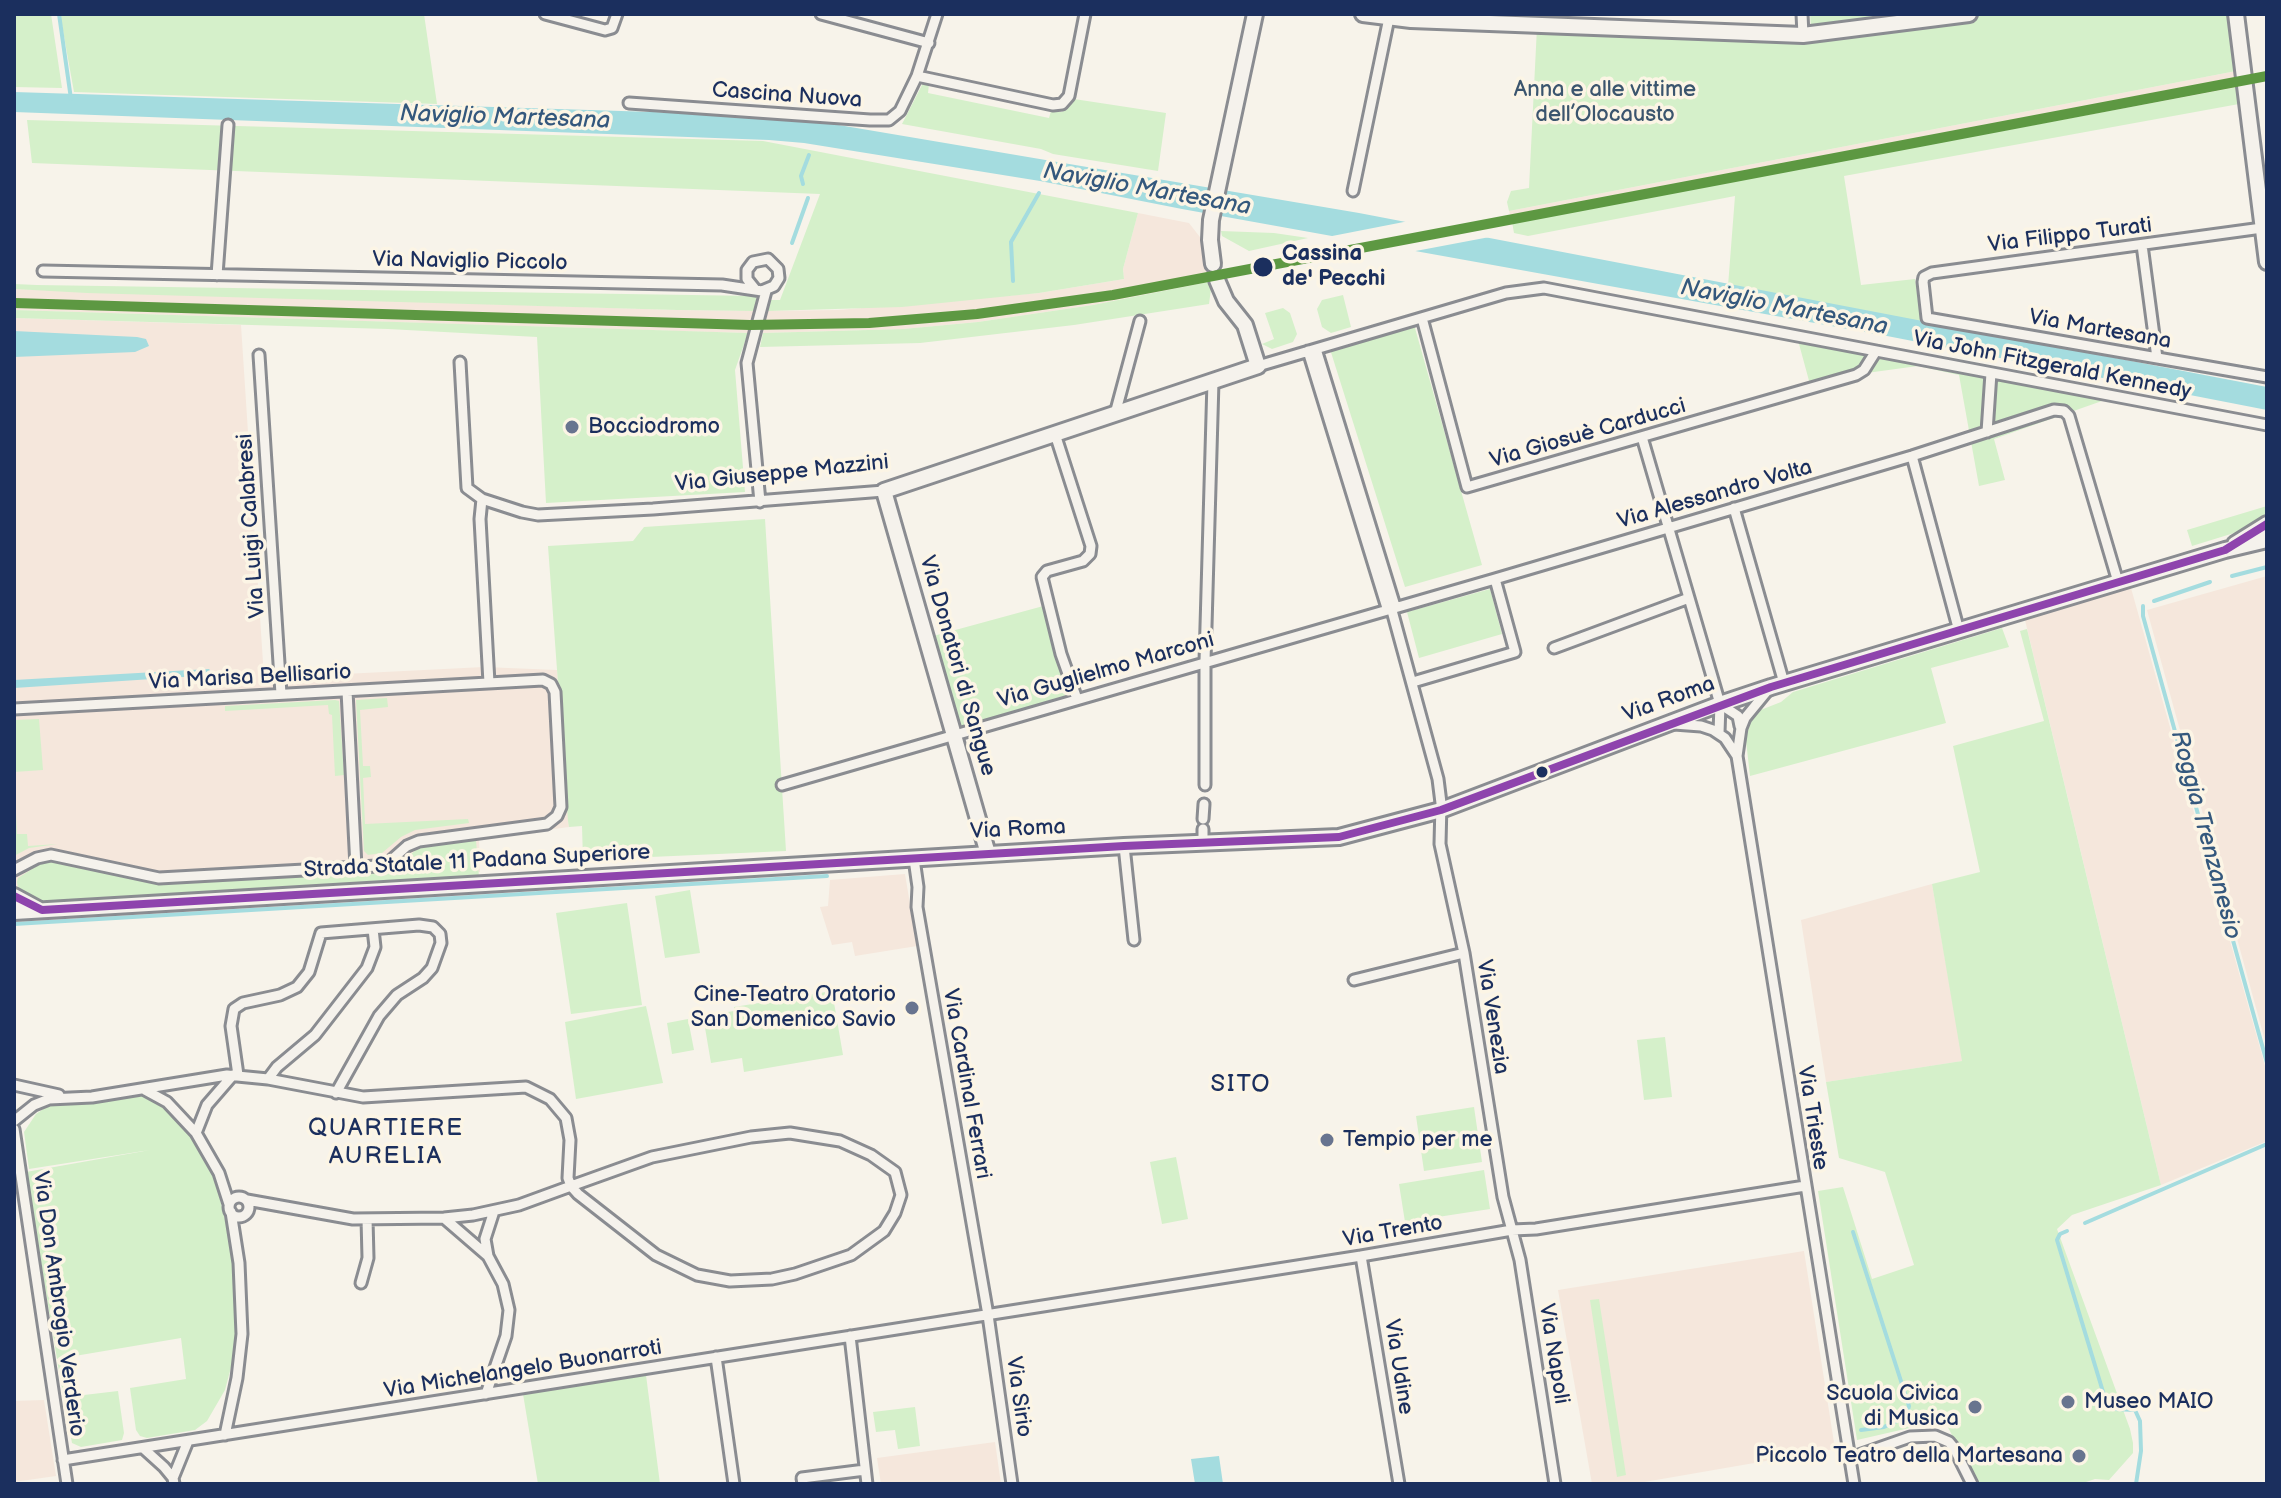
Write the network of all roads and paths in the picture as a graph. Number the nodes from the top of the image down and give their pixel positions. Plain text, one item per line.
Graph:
1 (545, 14) edge
2 (617, 14) edge
3 (937, 14) edge
4 (1085, 14) edge
5 (1255, 14) edge
6 (1363, 14) edge
7 (1802, 14) edge
8 (1969, 14) edge
9 (2236, 14) edge
10 (825, 15) edge
11 (1389, 18) junction
12 (1803, 35) junction
13 (929, 43) junction
14 (917, 76) junction
15 (629, 103) dead end
16 (228, 125) dead end
17 (1353, 191) dead end
18 (2262, 228) junction
19 (2142, 245) junction
20 (2267, 256) edge
21 (2267, 262) edge
22 (1213, 264) dead end
23 (43, 271) dead end
24 (217, 275) junction
25 (746, 275) junction
26 (1217, 280) dead end
27 (722, 285) junction
28 (755, 289) junction
29 (766, 291) junction
30 (1422, 318) junction
31 (1927, 318) joint
32 (1140, 321) dead end
33 (1312, 350) junction
34 (1876, 351) junction
35 (259, 355) dead end
36 (2157, 358) junction
37 (460, 362) dead end
38 (1258, 366) junction
39 (1991, 373) junction
40 (2267, 377) edge
41 (1213, 381) junction
42 (1115, 414) junction
43 (2267, 425) edge
44 (1987, 432) junction
45 (1055, 434) junction
46 (1642, 437) junction
47 (1912, 456) junction
48 (884, 491) junction
49 (482, 499) junction
50 (760, 502) junction
51 (1734, 508) junction
52 (2267, 524) edge
53 (1669, 526) junction
54 (2267, 540) edge
55 (2225, 550) junction
56 (1495, 579) junction
57 (2118, 582) junction
58 (1689, 598) junction
59 (1391, 607) junction
60 (1959, 631) junction
61 (1554, 648) dead end
62 (1205, 661) junction
63 (1413, 682) junction
64 (489, 683) junction
65 (1778, 685) junction
66 (347, 691) junction
67 (281, 694) junction
68 (1077, 699) junction
69 (1720, 704) junction
70 (14, 709) edge
71 (1666, 724) junction
72 (1741, 728) junction
73 (1719, 733) junction
74 (953, 734) junction
75 (1737, 756) junction
76 (782, 785) dead end
77 (1205, 785) dead end
78 (1204, 804) dead end
79 (1441, 810) junction
80 (1203, 830) junction
81 (1124, 846) junction
82 (988, 854) junction
83 (914, 859) junction
84 (356, 867) junction
85 (14, 870) edge
86 (14, 896) edge
87 (42, 910) junction
88 (14, 912) edge
89 (373, 929) junction
90 (1134, 940) dead end
91 (1464, 953) junction
92 (1354, 980) dead end
93 (236, 1075) junction
94 (268, 1079) junction
95 (14, 1085) edge
96 (142, 1089) junction
97 (336, 1093) junction
98 (70, 1097) junction
99 (14, 1121) edge
100 (14, 1129) edge
101 (196, 1133) junction
102 (219, 1173) junction
103 (571, 1186) junction
104 (1805, 1186) junction
105 (244, 1206) junction
106 (230, 1208) junction
107 (494, 1211) junction
108 (444, 1218) junction
109 (367, 1219) junction
110 (1512, 1230) junction
111 (236, 1245) junction
112 (488, 1256) junction
113 (1361, 1256) junction
114 (361, 1283) dead end
115 (988, 1315) junction
116 (850, 1336) junction
117 (716, 1357) junction
118 (486, 1394) junction
119 (225, 1435) junction
120 (188, 1441) junction
121 (143, 1448) junction
122 (1850, 1458) junction
123 (63, 1460) junction
124 (865, 1470) junction
125 (173, 1481) edge
126 (67, 1484) edge
127 (734, 1484) edge
128 (803, 1484) edge
129 (867, 1484) edge
130 (1012, 1484) edge
131 (1399, 1484) edge
132 (1555, 1484) edge
133 (1854, 1484) edge
134 (1972, 1484) edge

1 - 2 street
3 - 13 street, Cascina Nuova
4 - 14 street
5 - 22 main road
6 - 11 main road
7 - 12 street
8 - 12 main road
9 - 18 main road
10 - 13 street
11 - 12 main road
11 - 17 street
13 - 14 street, Cascina Nuova
14 - 15 street, Cascina Nuova
16 - 24 street
18 - 19 street, Via Filippo Turati
18 - 20 main road
19 - 31 street, Via Filippo Turati
19 - 36 street
20 - 21 main road
23 - 24 street, Via Naviglio Piccolo
24 - 27 street, Via Naviglio Piccolo
25 - 27 street, Via Naviglio Piccolo
25 - 28 street
25 - 29 street, Via Naviglio Piccolo
26 - 38 main road
27 - 28 street, Via Naviglio Piccolo
28 - 29 street, Via Naviglio Piccolo
29 - 50 street
30 - 33 street, Via John Fitzgerald Kennedy
30 - 34 street, Via John Fitzgerald Kennedy
30 - 46 street, Via Giosuè Carducci
31 - 36 street, Via Martesana
32 - 42 street
33 - 38 street, Via Giuseppe Mazzini
33 - 59 street, Via Venezia
34 - 39 street, Via John Fitzgerald Kennedy
34 - 46 street, Via Giosuè Carducci
35 - 67 street, Via Luigi Calabresi
36 - 40 street, Via Martesana
37 - 49 street
38 - 41 main road, Via Giuseppe Mazzini
39 - 43 street, Via John Fitzgerald Kennedy
39 - 44 street
41 - 42 main road, Via Giuseppe Mazzini
41 - 62 street
42 - 45 main road, Via Giuseppe Mazzini
44 - 47 street, Via Alessandro Volta
44 - 57 street, Via Alessandro Volta
45 - 48 main road, Via Giuseppe Mazzini
45 - 68 street
46 - 53 street
47 - 51 street, Via Alessandro Volta
47 - 60 street
48 - 50 street, Via Giuseppe Mazzini
48 - 74 main road, Via Donatori di Sangue
49 - 50 street, Via Giuseppe Mazzini
49 - 64 street
51 - 53 street, Via Alessandro Volta
51 - 65 street
52 - 55 main road, Via Roma
53 - 56 street, Via Alessandro Volta
53 - 58 street
54 - 55 main road, Via Roma
55 - 57 main road, Via Roma
56 - 59 street, Via Alessandro Volta
56 - 63 street
57 - 60 main road, Via Roma
58 - 61 street
58 - 69 street
59 - 62 street, Via Guglielmo Marconi
59 - 63 street, Via Venezia
60 - 65 main road, Via Roma
62 - 68 street, Via Guglielmo Marconi
62 - 77 street
63 - 79 street, Via Venezia
64 - 66 street, Via Marisa Bellisario
64 - 84 street, Via Marisa Bellisario
65 - 69 main road, Via Roma
65 - 72 street, Via Trieste
66 - 67 street, Via Marisa Bellisario
66 - 84 street
67 - 70 street, Via Marisa Bellisario
68 - 74 street, Via Guglielmo Marconi
69 - 71 main road, Via Roma
69 - 72 street
69 - 73 street
71 - 73 street
71 - 79 main road, Via Roma
72 - 75 street, Via Trieste
73 - 75 street, Via Trieste
74 - 76 street, Via Guglielmo Marconi
74 - 82 main road, Via Donatori di Sangue
75 - 104 street, Via Trieste
78 - 80 street
79 - 80 main road, Via Roma
79 - 91 street, Via Venezia
80 - 81 main road, Via Roma
81 - 82 main road, Via Roma
81 - 90 street
82 - 83 main road, Via Roma
83 - 87 main road, Strada Statale 11 Padana Superiore
83 - 115 street, Via Cardinal Ferrari
84 - 85 street
86 - 87 main road, Strada Statale 11 Padana Superiore
87 - 88 main road, Strada Statale 11 Padana Superiore
89 - 93 street
89 - 94 street
89 - 97 street
91 - 92 street
91 - 110 street, Via Venezia
93 - 94 street
93 - 96 street
93 - 101 street
94 - 97 street
95 - 98 street
96 - 98 street
96 - 101 street
97 - 103 street
98 - 99 street
100 - 123 street, Via Don Ambrogio Verderio
101 - 102 street
102 - 105 street
102 - 106 street
103 - 103 street
103 - 107 street
104 - 110 street, Via Trento
104 - 122 street, Via Trieste
105 - 106 street
105 - 106 street
105 - 109 street
105 - 111 street
106 - 111 street
107 - 108 street
107 - 112 street
108 - 109 street
108 - 112 street
109 - 114 street
110 - 113 street, Via Trento
110 - 132 street, Via Napoli
111 - 119 street
112 - 118 street
113 - 115 street, Via Trento
113 - 131 street, Via Udine
115 - 116 street, Via Michelangelo Buonarroti
115 - 130 street, Via Sirio
116 - 117 street, Via Michelangelo Buonarroti
116 - 124 street
117 - 118 street, Via Michelangelo Buonarroti
117 - 127 street
118 - 119 street, Via Michelangelo Buonarroti
119 - 120 street, Via Michelangelo Buonarroti
120 - 121 street, Via Michelangelo Buonarroti
120 - 125 street
121 - 123 street, Via Michelangelo Buonarroti
121 - 125 street
122 - 133 street, Via Trieste
122 - 134 street
123 - 126 street, Via Don Ambrogio Verderio
124 - 128 street
124 - 129 street

